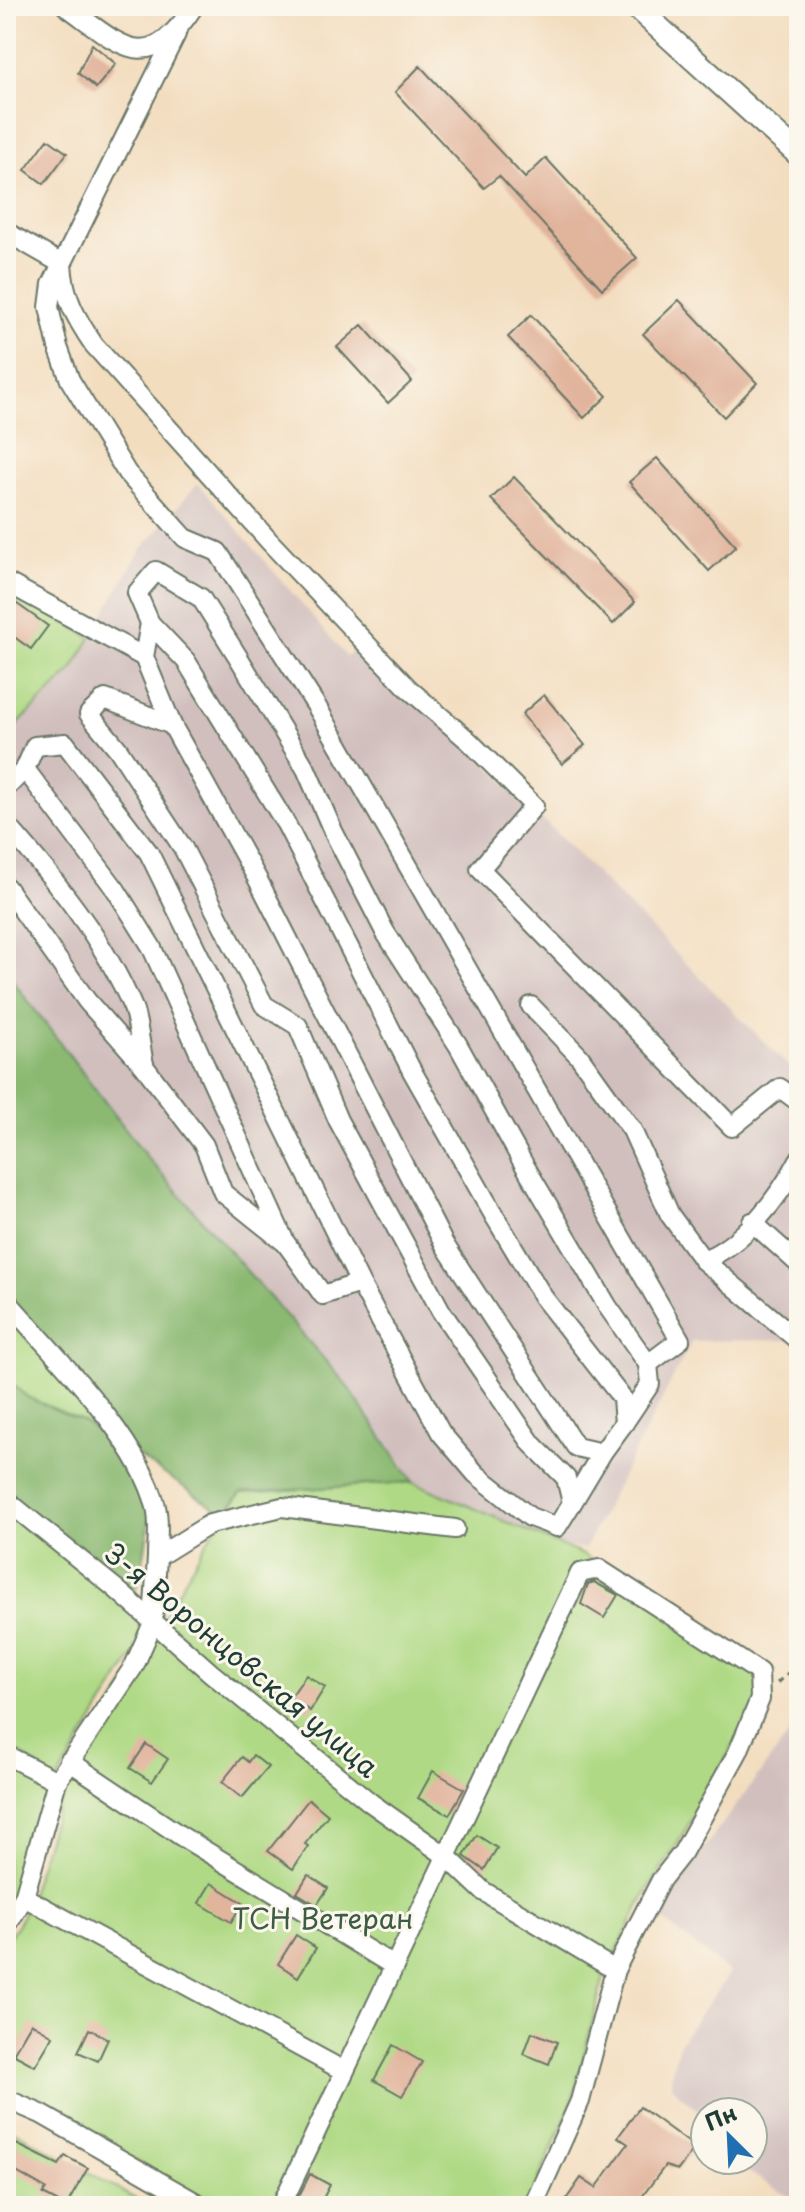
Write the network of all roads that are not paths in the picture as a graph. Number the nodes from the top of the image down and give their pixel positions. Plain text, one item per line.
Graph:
1 (66, 6) edge
2 (194, 6) edge
3 (635, 6) edge
4 (176, 34) junction
5 (131, 49) junction
6 (160, 69) junction
7 (799, 155) edge
8 (6, 232) edge
9 (62, 264) junction
10 (6, 582) edge
11 (150, 623) junction
12 (144, 657) junction
13 (172, 725) junction
14 (25, 769) junction
15 (6, 788) edge
16 (6, 824) edge
17 (6, 887) edge
18 (312, 990) junction
19 (531, 1006) dead end
20 (298, 1026) junction
21 (144, 1066) junction
22 (799, 1102) edge
23 (799, 1160) edge
24 (794, 1183) edge
25 (752, 1222) junction
26 (285, 1242) junction
27 (711, 1257) junction
28 (799, 1264) edge
29 (360, 1283) junction
30 (6, 1300) edge
31 (799, 1341) edge
32 (648, 1364) junction
33 (624, 1423) junction
34 (602, 1453) junction
35 (6, 1500) edge
36 (572, 1503) junction
37 (455, 1529) dead end
38 (157, 1557) junction
39 (153, 1623) junction
40 (6, 1755) edge
41 (69, 1761) junction
42 (57, 1781) junction
43 (446, 1856) junction
44 (24, 1897) junction
45 (6, 1927) edge
46 (394, 1966) junction
47 (615, 1970) junction
48 (344, 2071) junction
49 (6, 2099) edge
50 (202, 2206) edge
51 (281, 2206) edge
52 (533, 2206) edge

1 - 5 street
2 - 4 street
3 - 7 main road
4 - 5 street
4 - 6 street
5 - 6 street
6 - 9 street
8 - 9 street
9 - 22 street
9 - 32 street
10 - 12 street
11 - 12 street
11 - 32 street
11 - 33 street
12 - 13 street
13 - 18 street
13 - 20 street
14 - 15 street
14 - 26 street
14 - 29 street
16 - 21 street
17 - 21 street
18 - 20 street
18 - 34 street
19 - 27 street
20 - 36 street
21 - 26 street
23 - 24 street
24 - 25 street
25 - 27 street
25 - 28 street
26 - 29 street
27 - 31 street
29 - 36 street
30 - 38 street
32 - 33 street
33 - 34 street
34 - 36 street
35 - 39 street, 3-я Воронцовская улица
37 - 38 street
38 - 39 street
39 - 41 street
39 - 43 street, 3-я Воронцовская улица
40 - 42 street
41 - 42 street
41 - 46 street
42 - 44 street
43 - 46 street
43 - 47 street, 3-я Воронцовская улица
43 - 47 street
44 - 45 street
44 - 48 street
46 - 48 street
47 - 52 street
48 - 51 street
49 - 50 street

